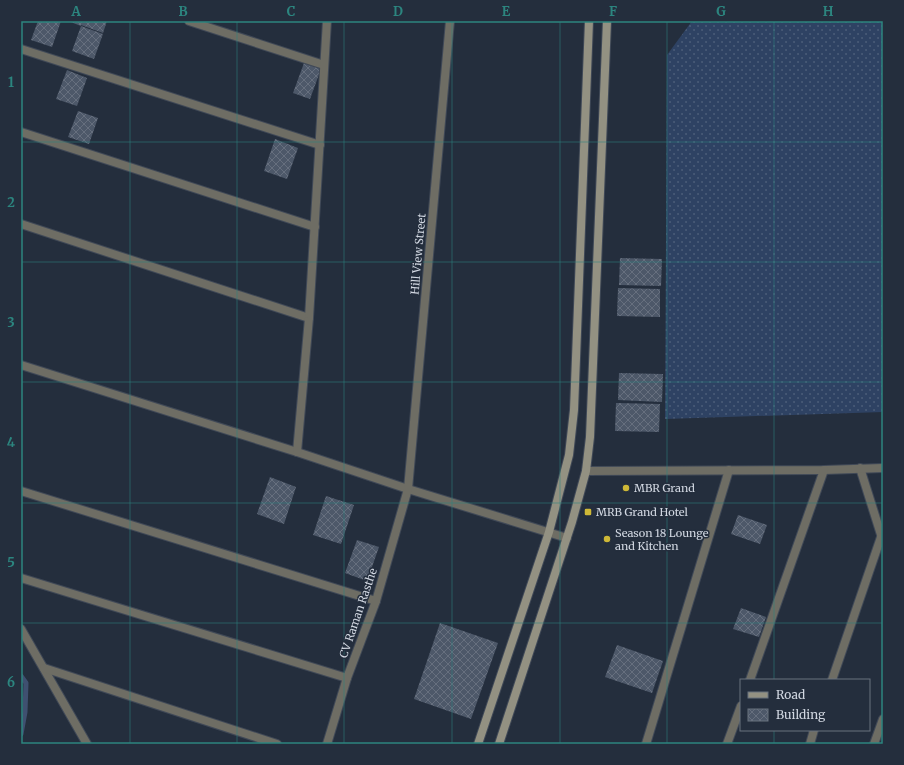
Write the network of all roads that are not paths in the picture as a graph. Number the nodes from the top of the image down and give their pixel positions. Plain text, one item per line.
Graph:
1 (189, 21) edge
2 (327, 21) edge
3 (450, 21) edge
4 (589, 21) edge
5 (607, 21) edge
6 (21, 49) edge
7 (324, 65) junction
8 (21, 132) edge
9 (320, 145) junction
10 (21, 224) edge
11 (315, 227) junction
12 (309, 318) junction
13 (21, 365) edge
14 (297, 452) junction
15 (860, 468) junction
16 (883, 468) edge
17 (729, 470) junction
18 (824, 470) junction
19 (586, 471) junction
20 (408, 489) junction
21 (21, 491) edge
22 (549, 532) junction
23 (567, 538) junction
24 (882, 539) edge
25 (21, 578) edge
26 (376, 601) junction
27 (21, 629) edge
28 (44, 668) junction
29 (347, 678) junction
30 (750, 679) edge
31 (832, 679) edge
32 (740, 709) edge
33 (883, 719) edge
34 (814, 731) edge
35 (87, 744) edge
36 (277, 744) edge
37 (327, 744) edge
38 (478, 744) edge
39 (499, 744) edge
40 (646, 744) edge
41 (727, 744) edge
42 (810, 744) edge
43 (874, 744) edge

1 - 7 street
2 - 7 street
3 - 20 street, Hill View Street
4 - 22 main road
5 - 19 main road
6 - 9 street
7 - 9 street
8 - 11 street
9 - 11 street
10 - 12 street
11 - 12 street
12 - 14 street
13 - 14 street
14 - 20 street
15 - 16 street
15 - 18 street
15 - 24 street
17 - 18 street
17 - 19 street
17 - 40 street
18 - 30 street
19 - 23 main road
20 - 22 street
20 - 26 street, CV Raman Rasthe
21 - 26 street
22 - 23 street
22 - 38 main road
23 - 39 main road
24 - 31 street
25 - 29 street
26 - 29 street, CV Raman Rasthe
27 - 28 street
28 - 35 street
28 - 36 street
29 - 37 street, CV Raman Rasthe
32 - 41 street
33 - 43 street
34 - 42 street

